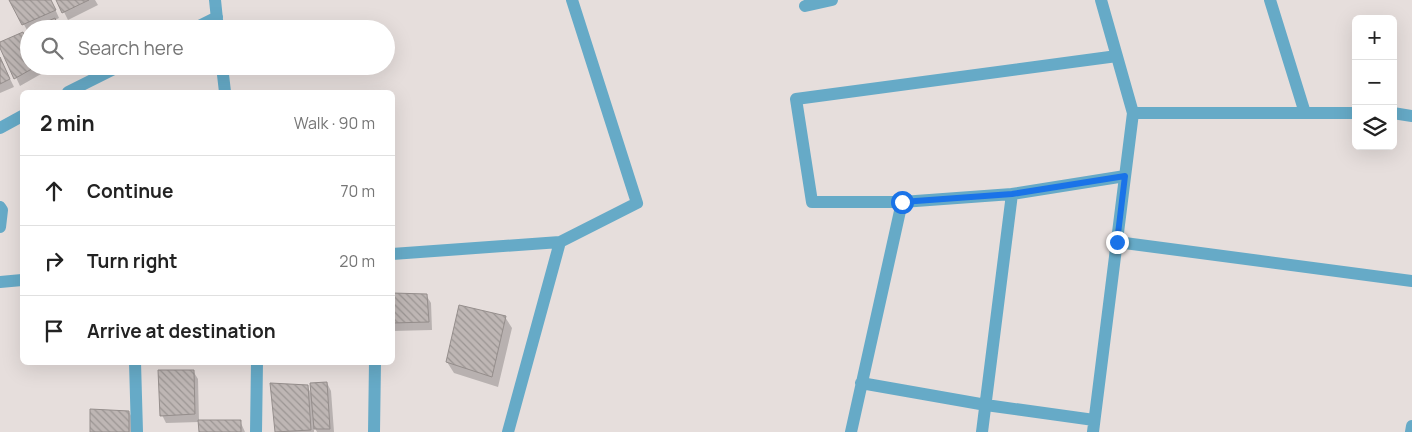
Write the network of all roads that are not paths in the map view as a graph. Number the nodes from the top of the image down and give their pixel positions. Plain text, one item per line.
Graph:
1 (215, 0) edge
2 (572, 0) edge
3 (832, 0) edge
4 (1101, 0) edge
5 (1270, 0) edge
6 (805, 6) dead end
7 (217, 20) edge
8 (1117, 56) junction
9 (102, 75) edge
10 (223, 75) edge
11 (72, 90) edge
12 (224, 90) edge
13 (1352, 112) edge
14 (1133, 113) junction
15 (1305, 113) junction
16 (1397, 113) edge
17 (1412, 116) edge
18 (20, 117) edge
19 (0, 128) edge
20 (1125, 176) junction
21 (1012, 194) junction
22 (902, 202) junction
23 (0, 207) edge
24 (0, 227) edge
25 (560, 242) junction
26 (1117, 242) junction
27 (395, 254) edge
28 (20, 280) edge
29 (1412, 280) edge
30 (0, 282) edge
31 (136, 365) edge
32 (257, 365) edge
33 (375, 365) edge
34 (861, 383) junction
35 (986, 405) junction
36 (1093, 426) edge
37 (1412, 426) edge
38 (136, 432) edge
39 (256, 432) edge
40 (374, 432) edge
41 (508, 432) edge
42 (851, 432) edge
43 (982, 432) edge
44 (1411, 432) edge

1 - 7 street
2 - 25 street
3 - 6 street
4 - 8 street
5 - 15 street
8 - 14 street
8 - 22 street
9 - 11 street
10 - 12 street
13 - 15 street
14 - 15 street
14 - 20 street
16 - 17 street
18 - 19 street
20 - 21 street
20 - 26 street
21 - 22 street
21 - 35 street
22 - 34 street
23 - 24 street
25 - 27 street
25 - 41 street
26 - 29 street
26 - 36 street
28 - 30 street
31 - 38 street
32 - 39 street
33 - 40 street
34 - 35 street
34 - 42 street
35 - 36 street
35 - 43 street
37 - 44 street

